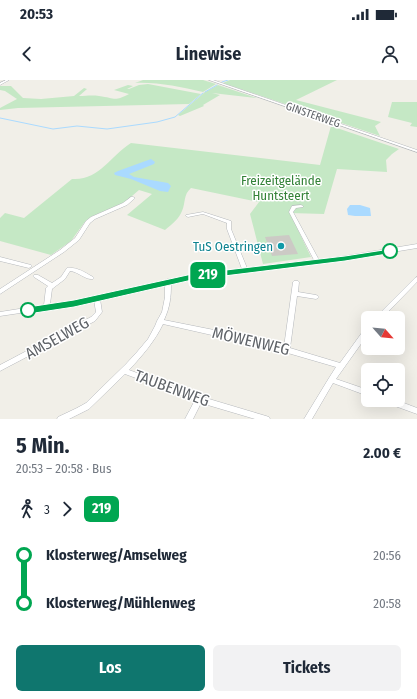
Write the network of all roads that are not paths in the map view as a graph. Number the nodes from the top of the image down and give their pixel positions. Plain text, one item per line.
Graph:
1 (8, 80) edge
2 (210, 80) edge
3 (0, 84) edge
4 (417, 151) edge
5 (133, 198) dead end
6 (301, 206) dead end
7 (188, 216) dead end
8 (417, 246) edge
9 (0, 259) edge
10 (317, 262) junction
11 (29, 266) dead end
12 (245, 270) junction
13 (36, 276) dead end
14 (91, 278) dead end
15 (417, 279) edge
16 (168, 281) junction
17 (296, 282) dead end
18 (51, 285) junction
19 (0, 292) edge
20 (295, 294) junction
21 (316, 297) dead end
22 (97, 298) junction
23 (47, 307) junction
24 (385, 311) edge
25 (0, 314) edge
26 (160, 321) junction
27 (361, 338) edge
28 (287, 349) junction
29 (340, 366) junction
30 (0, 368) edge
31 (125, 371) junction
32 (331, 380) junction
33 (361, 391) edge
34 (200, 399) junction
35 (405, 407) edge
36 (417, 411) edge
37 (61, 419) edge
38 (189, 419) edge
39 (266, 419) edge
40 (308, 419) edge

1 - 3 street
2 - 4 street, GINSTERWEG
5 - 19 street
6 - 10 street
7 - 12 street
8 - 10 street
9 - 11 street
10 - 12 street
12 - 16 street
13 - 18 street
14 - 18 street
15 - 24 street
16 - 22 street
16 - 26 street
17 - 20 street
18 - 23 street
20 - 21 street
20 - 28 street
22 - 23 street
22 - 30 street, AMSELWEG
23 - 25 street
26 - 28 street, MÖWENWEG
26 - 31 street
27 - 29 street
28 - 29 street, MÖWENWEG
29 - 32 street
31 - 34 street, TAUBENWEG
31 - 37 street
32 - 33 street
32 - 40 street
34 - 38 street
34 - 39 street, TAUBENWEG
35 - 36 street

